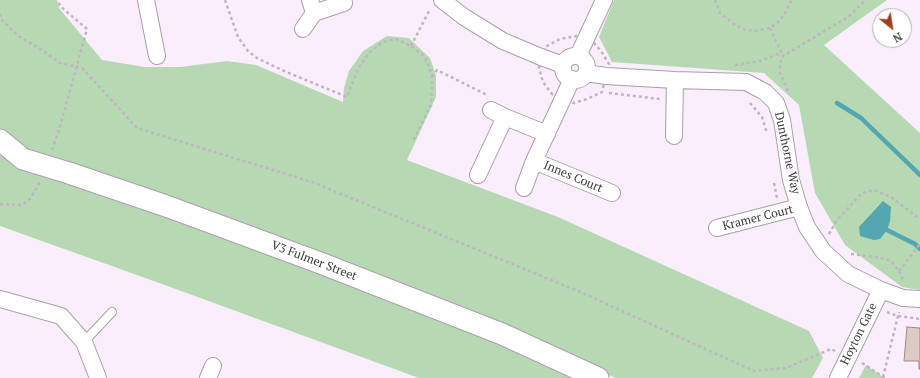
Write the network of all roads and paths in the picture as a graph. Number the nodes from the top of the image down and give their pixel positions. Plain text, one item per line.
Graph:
1 (58, 0) edge
2 (146, 0) edge
3 (226, 0) edge
4 (604, 0) edge
5 (715, 0) edge
6 (792, 0) edge
7 (866, 0) edge
8 (344, 3) dead end
9 (437, 3) edge
10 (312, 6) edge
11 (0, 14) edge
12 (770, 28) junction
13 (303, 29) dead end
14 (411, 46) junction
15 (157, 56) dead end
16 (578, 56) junction
17 (783, 56) junction
18 (564, 65) junction
19 (76, 66) junction
20 (579, 76) junction
21 (432, 78) junction
22 (675, 80) junction
23 (602, 92) dead end
24 (790, 96) dead end
25 (675, 98) junction
26 (748, 101) dead end
27 (490, 110) joint
28 (505, 117) junction
29 (546, 134) junction
30 (674, 136) dead end
31 (768, 136) dead end
32 (0, 140) edge
33 (413, 141) dead end
34 (52, 151) dead end
35 (0, 156) edge
36 (23, 159) junction
37 (534, 161) junction
38 (478, 175) dead end
39 (773, 177) dead end
40 (41, 179) dead end
41 (524, 188) dead end
42 (612, 193) dead end
43 (0, 204) edge
44 (799, 207) junction
45 (781, 212) junction
46 (920, 219) edge
47 (717, 228) dead end
48 (823, 230) dead end
49 (829, 235) junction
50 (832, 239) dead end
51 (920, 244) edge
52 (847, 251) dead end
53 (899, 271) junction
54 (881, 290) junction
55 (902, 298) junction
56 (0, 299) edge
57 (920, 300) edge
58 (112, 312) dead end
59 (84, 342) junction
60 (848, 356) junction
61 (98, 378) edge
62 (598, 378) edge
63 (838, 378) edge
64 (883, 378) edge

1 - 19 path
2 - 15 street
3 - 14 path
4 - 16 street
5 - 12 path
6 - 12 path
7 - 17 path
8 - 10 street
9 - 14 path
9 - 18 street
10 - 13 street
11 - 19 path
12 - 17 path
14 - 21 path
16 - 18 street
16 - 20 street
17 - 24 path
18 - 20 street
19 - 34 path
19 - 60 path
20 - 22 street, Dunthorne Way
20 - 29 street, Innes Court
21 - 27 path
21 - 33 path
22 - 25 street
22 - 44 street, Dunthorne Way
23 - 25 path
25 - 30 street
26 - 31 path
27 - 28 street
28 - 29 street
28 - 38 street
29 - 37 street, Innes Court
32 - 36 street, V3 Fulmer Street
35 - 36 street, V3 Fulmer Street
36 - 62 street, V3 Fulmer Street, bridge
37 - 41 street, Innes Court
37 - 42 street, Innes Court
39 - 45 path
40 - 43 path
44 - 45 street, Kramer Court
44 - 54 street, Dunthorne Way
45 - 47 street, Kramer Court
46 - 49 path
48 - 49 path
49 - 50 path
51 - 53 path
52 - 53 path
53 - 55 path
54 - 55 street, Dunthorne Way
54 - 60 street, Hoyton Gate
55 - 57 street, Dunthorne Way
55 - 64 path
56 - 59 street
58 - 59 lane
59 - 61 street
60 - 63 street, Hoyton Gate
60 - 64 path

